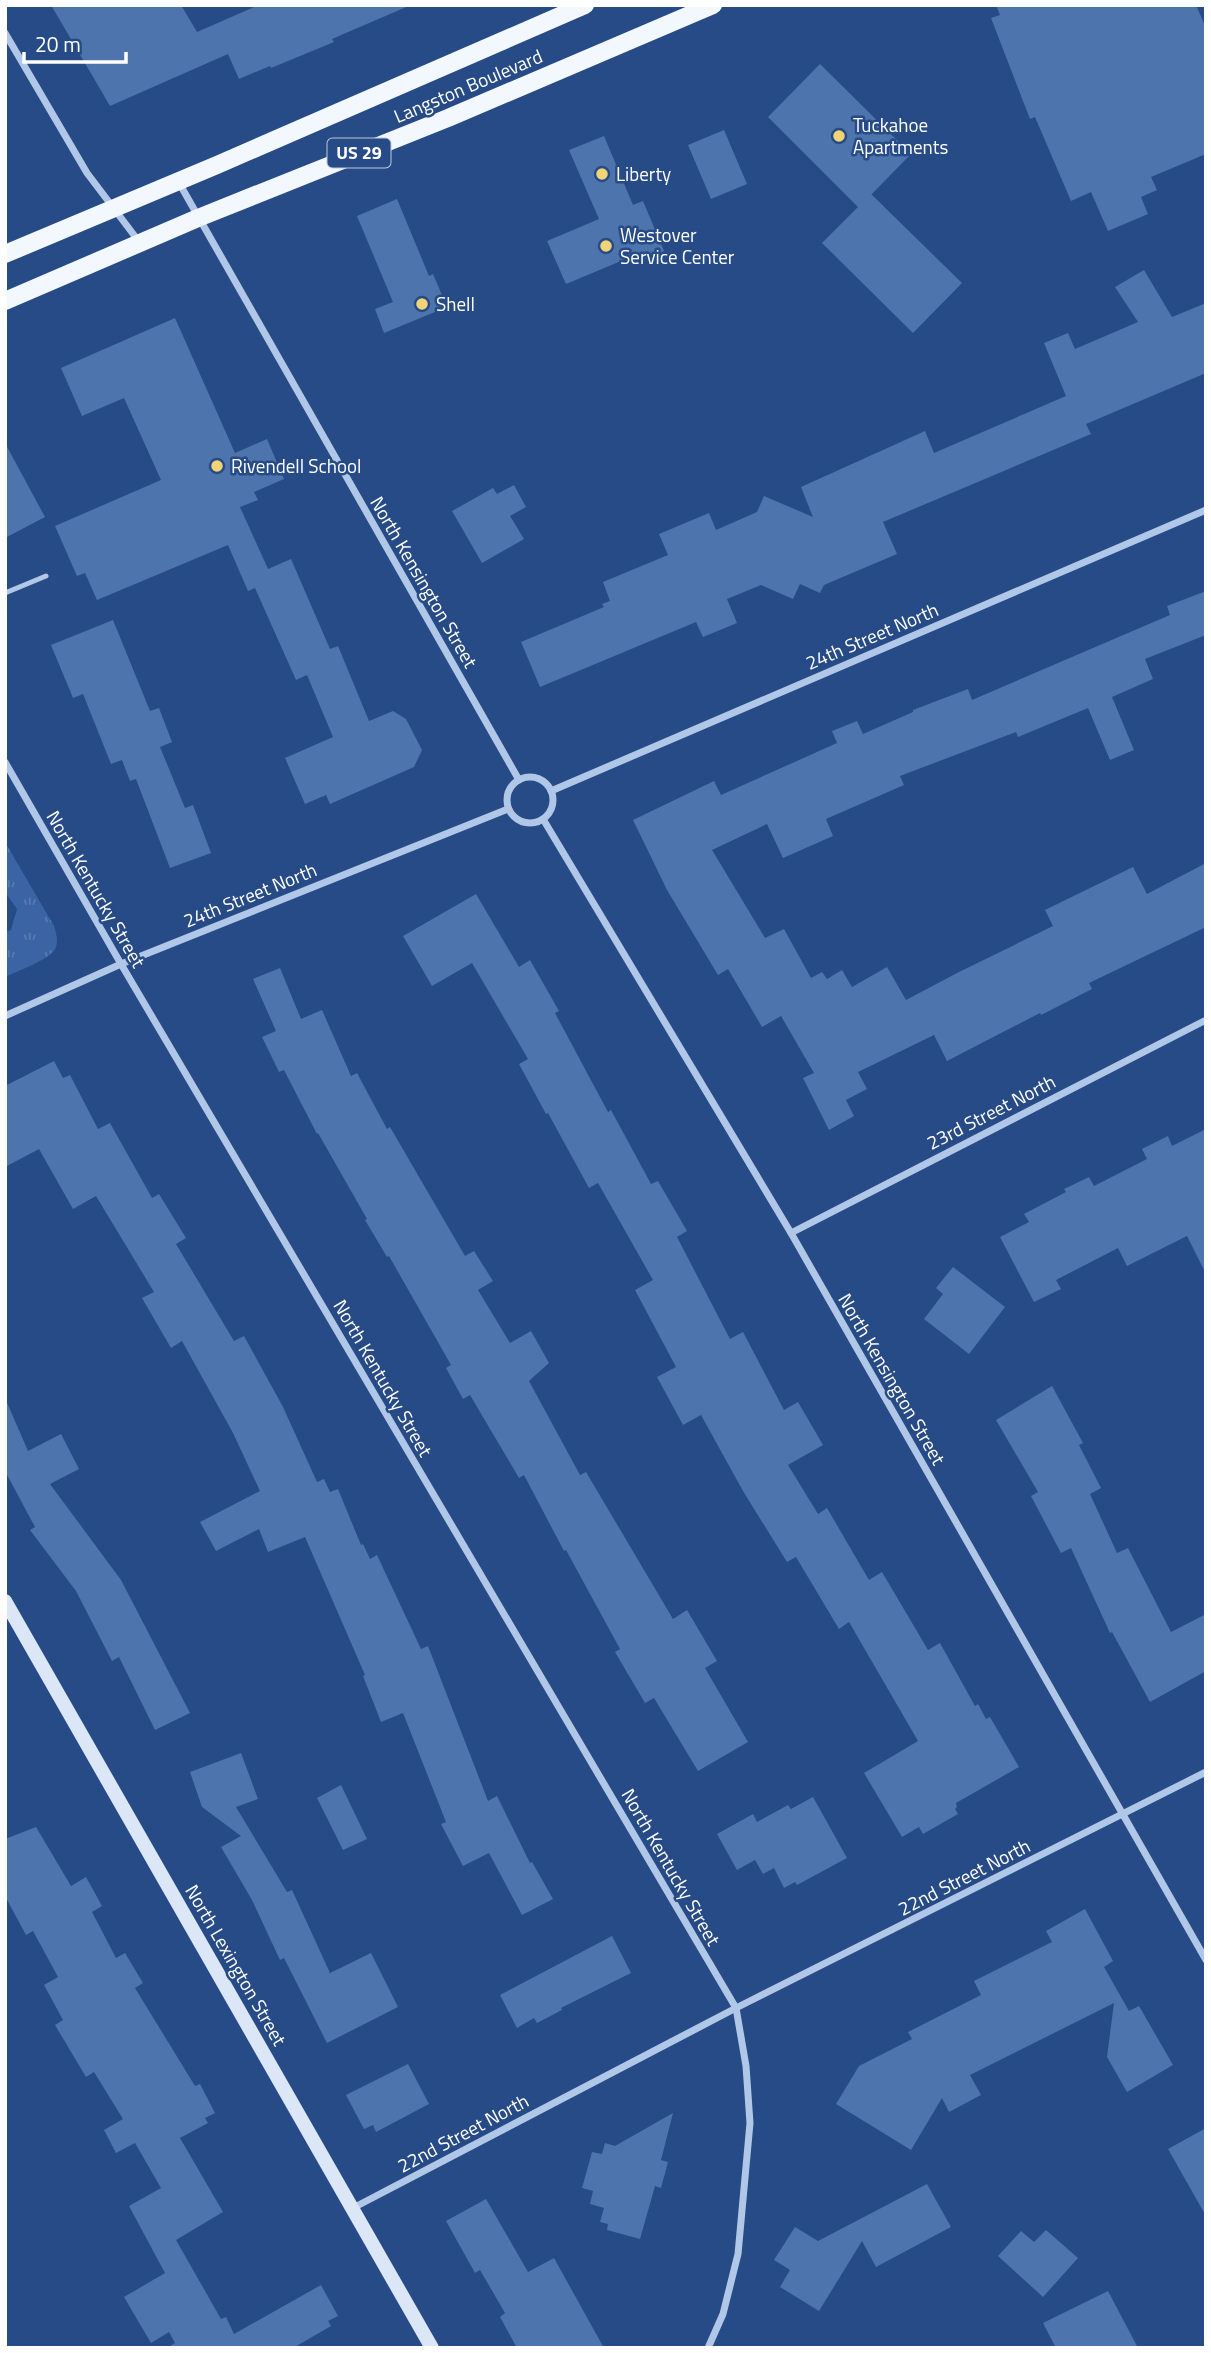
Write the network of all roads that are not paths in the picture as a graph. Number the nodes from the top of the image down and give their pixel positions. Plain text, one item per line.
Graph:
1 (585, 5) edge
2 (713, 5) edge
3 (5, 33) edge
4 (177, 180) junction
5 (113, 208) junction
6 (198, 218) junction
7 (140, 244) junction
8 (5, 254) edge
9 (5, 301) edge
10 (1206, 510) edge
11 (46, 576) dead end
12 (5, 593) edge
13 (5, 762) edge
14 (519, 780) junction
15 (551, 792) junction
16 (508, 809) junction
17 (542, 819) junction
18 (121, 964) junction
19 (5, 1016) edge
20 (1206, 1020) edge
21 (791, 1233) junction
22 (5, 1601) edge
23 (1206, 1772) edge
24 (1122, 1815) junction
25 (1206, 1960) edge
26 (736, 2008) junction
27 (353, 2208) junction
28 (432, 2348) edge
29 (708, 2348) edge

1 - 4 main road, Langston Boulevard / US 29
2 - 6 main road, Langston Boulevard / US 29
3 - 5 street
4 - 5 main road, Langston Boulevard / US 29
4 - 6 street, North Kensington Street
5 - 7 street
5 - 8 main road, Langston Boulevard / US 29
6 - 7 main road, Langston Boulevard / US 29
6 - 14 street, North Kensington Street
7 - 9 main road, Langston Boulevard / US 29
10 - 15 street, 24th Street North
11 - 12 lane
13 - 18 street, North Kentucky Street
14 - 15 street
14 - 16 street
15 - 17 street
16 - 17 street
16 - 18 street, 24th Street North
17 - 21 street, North Kensington Street
18 - 19 street, 24th Street North
18 - 26 street, North Kentucky Street
20 - 21 street, 23rd Street North
21 - 24 street, North Kensington Street
22 - 27 street, North Lexington Street
23 - 24 street, 22nd Street North
24 - 25 street, North Kensington Street
24 - 26 street, 22nd Street North
26 - 27 street, 22nd Street North
26 - 29 street
27 - 28 street, North Lexington Street

